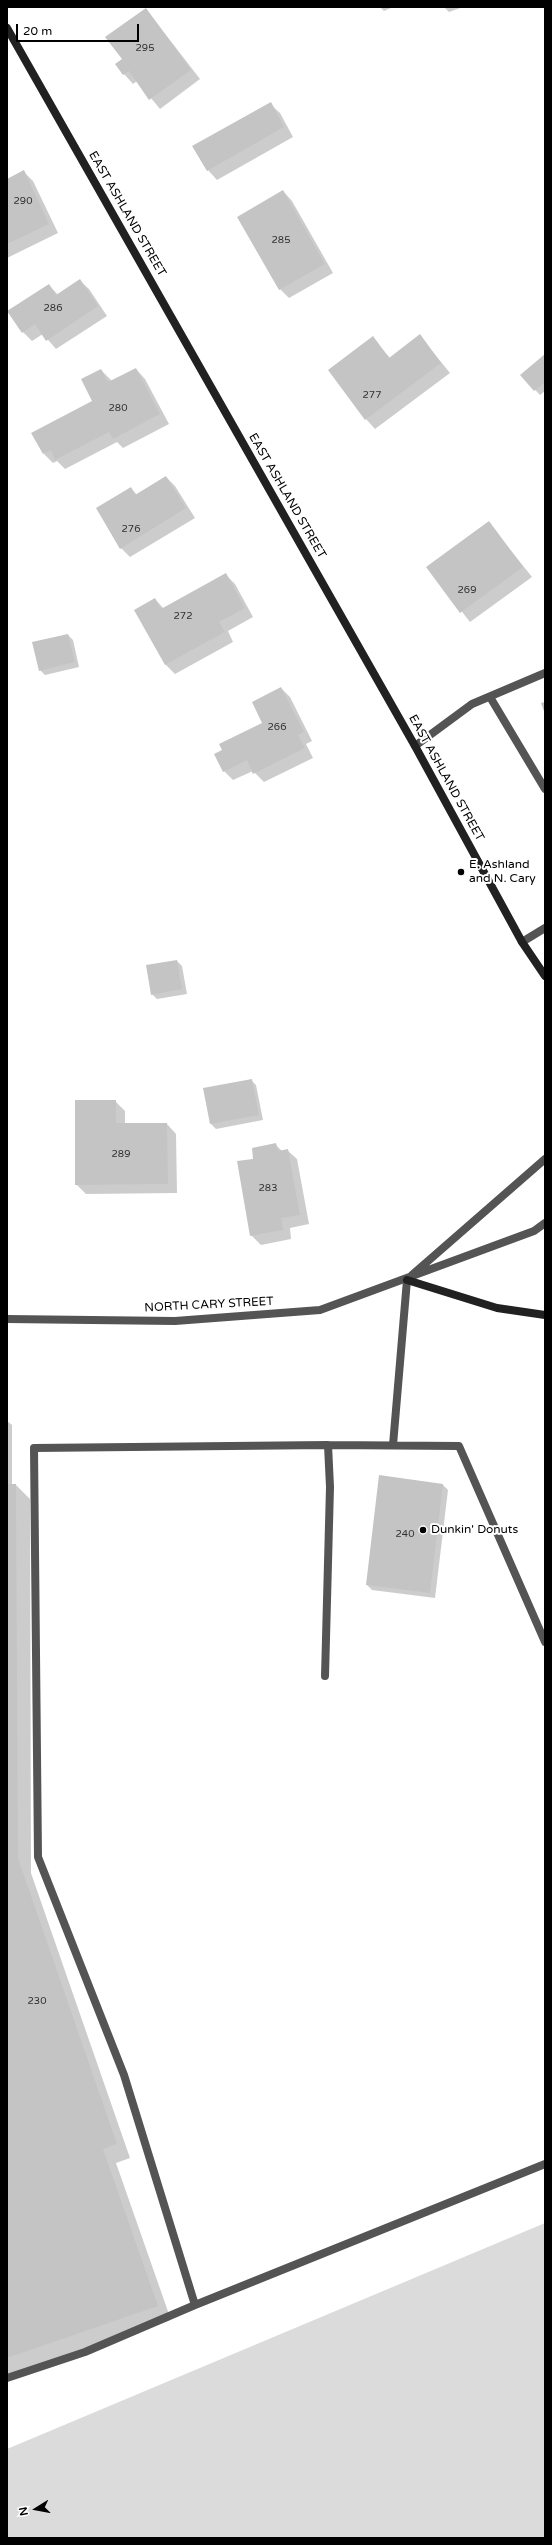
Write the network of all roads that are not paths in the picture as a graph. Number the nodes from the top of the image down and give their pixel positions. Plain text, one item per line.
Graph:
1 (7, 28) edge
2 (545, 673) edge
3 (490, 697) junction
4 (415, 746) junction
5 (545, 789) edge
6 (545, 928) edge
7 (522, 942) junction
8 (545, 976) edge
9 (545, 1159) edge
10 (545, 1223) edge
11 (406, 1280) junction
12 (545, 1315) edge
13 (7, 1319) edge
14 (328, 1445) junction
15 (393, 1445) junction
16 (545, 1642) edge
17 (325, 1676) dead end
18 (545, 2164) edge
19 (195, 2305) junction
20 (7, 2378) edge

1 - 4 main road, EAST ASHLAND STREET
2 - 3 street
3 - 4 street
3 - 5 street
4 - 7 main road, EAST ASHLAND STREET
6 - 7 street
7 - 8 main road, EAST ASHLAND STREET
9 - 11 street, NORTH CARY STREET
10 - 11 street, NORTH CARY STREET
11 - 12 main road
11 - 13 street, NORTH CARY STREET
11 - 15 street
14 - 15 street
14 - 17 street
14 - 19 street
15 - 16 street
18 - 19 street
19 - 20 street

